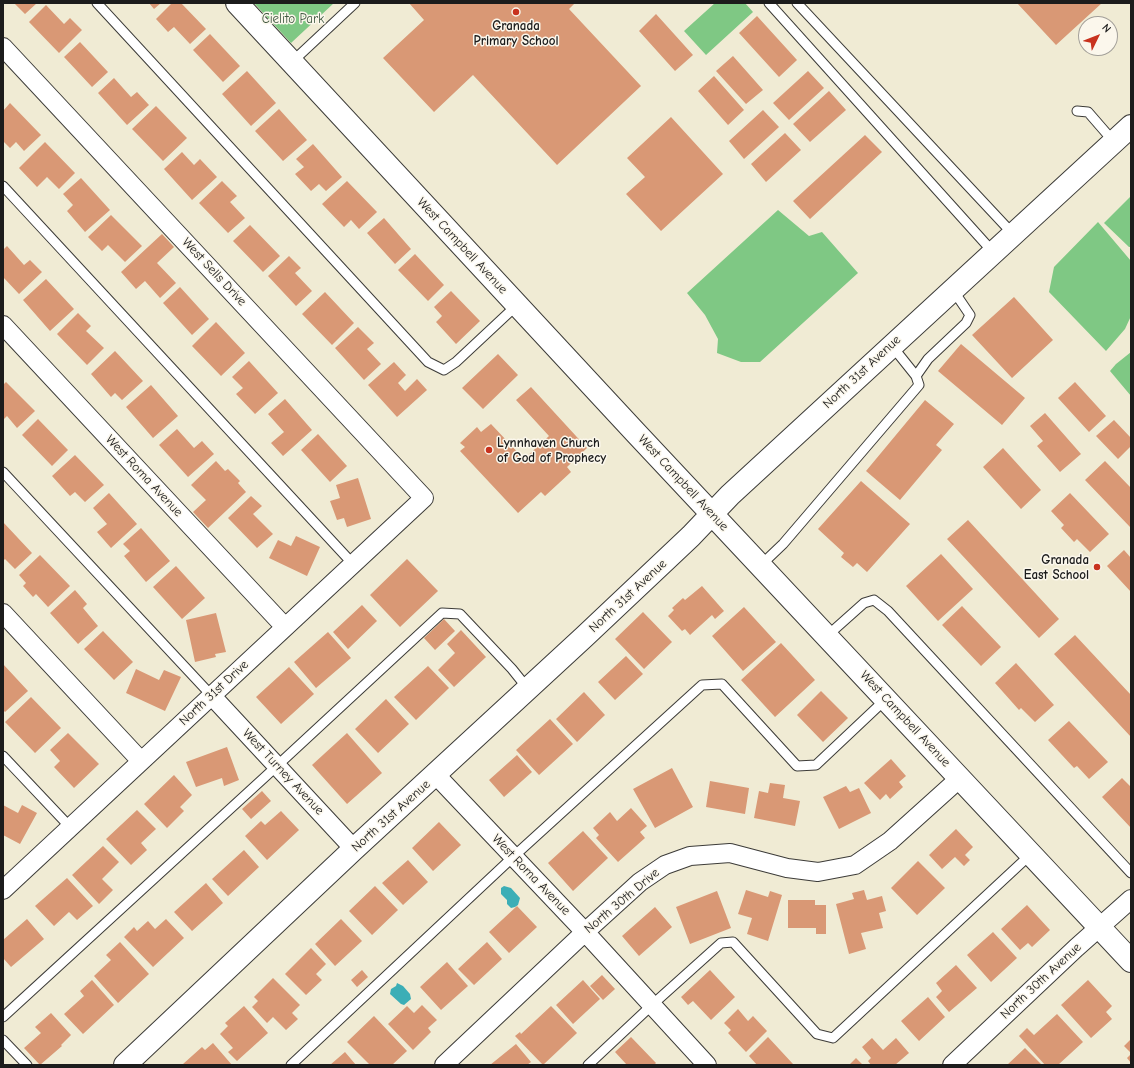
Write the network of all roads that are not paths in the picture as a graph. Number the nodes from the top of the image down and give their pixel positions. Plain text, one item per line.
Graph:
1 (97, 3) edge
2 (237, 3) edge
3 (355, 3) edge
4 (769, 3) edge
5 (797, 3) edge
6 (3, 47) edge
7 (292, 62) junction
8 (1077, 111) dead end
9 (1131, 126) edge
10 (1114, 142) junction
11 (3, 186) edge
12 (1012, 234) junction
13 (993, 252) junction
14 (953, 289) junction
15 (516, 304) junction
16 (3, 325) edge
17 (891, 345) junction
18 (916, 376) junction
19 (3, 472) edge
20 (424, 498) joint
21 (712, 514) junction
22 (353, 564) junction
23 (760, 565) junction
24 (3, 613) edge
25 (286, 627) junction
26 (827, 636) junction
27 (528, 689) junction
28 (211, 695) junction
29 (886, 699) junction
30 (3, 756) edge
31 (141, 761) junction
32 (277, 767) junction
33 (436, 775) junction
34 (960, 778) junction
35 (70, 827) junction
36 (354, 849) junction
37 (1031, 854) junction
38 (514, 857) junction
39 (1131, 873) edge
40 (3, 890) edge
41 (1131, 898) edge
42 (1099, 927) junction
43 (585, 932) junction
44 (1131, 961) edge
45 (652, 1005) junction
46 (3, 1017) edge
47 (3, 1040) edge
48 (26, 1065) edge
49 (125, 1065) edge
50 (291, 1065) edge
51 (444, 1065) edge
52 (588, 1065) edge
53 (707, 1065) edge
54 (952, 1065) edge

1 - 15 lane
2 - 7 street, West Campbell Avenue
3 - 7 lane
4 - 13 lane
5 - 12 lane
6 - 20 street, West Sells Drive
7 - 15 street, West Campbell Avenue
8 - 10 lane
9 - 10 street, North 31st Avenue
10 - 12 street, North 31st Avenue
11 - 22 lane
12 - 13 street, North 31st Avenue
13 - 14 street, North 31st Avenue
14 - 17 street, North 31st Avenue
14 - 18 lane
15 - 21 street, West Campbell Avenue
16 - 25 street, West Roma Avenue
17 - 18 lane
17 - 21 street, North 31st Avenue
18 - 23 lane
19 - 28 lane
20 - 22 street, North 31st Drive
21 - 23 street, West Campbell Avenue
21 - 27 street, North 31st Avenue
22 - 25 street, North 31st Drive
23 - 26 street, West Campbell Avenue
24 - 31 street
25 - 28 street, North 31st Drive
26 - 29 street, West Campbell Avenue
26 - 39 lane
27 - 32 lane
27 - 33 street, North 31st Avenue
28 - 31 street, North 31st Drive
28 - 32 street, West Turney Avenue
29 - 34 street, West Campbell Avenue
29 - 38 lane
30 - 35 lane
31 - 35 street, North 31st Drive
32 - 36 street, West Turney Avenue
32 - 46 lane
33 - 36 street, North 31st Avenue
33 - 38 street, West Roma Avenue
34 - 37 street, West Campbell Avenue
34 - 43 street, North 30th Drive
35 - 40 street, North 31st Drive
36 - 49 street, North 31st Avenue
37 - 42 street, West Campbell Avenue
37 - 45 lane
38 - 43 street, West Roma Avenue
38 - 50 lane
41 - 42 street, North 30th Avenue
42 - 44 street, West Campbell Avenue
42 - 54 street, North 30th Avenue
43 - 45 street, West Roma Avenue
43 - 51 street, North 30th Drive
45 - 52 lane
45 - 53 street, West Roma Avenue
47 - 48 lane

